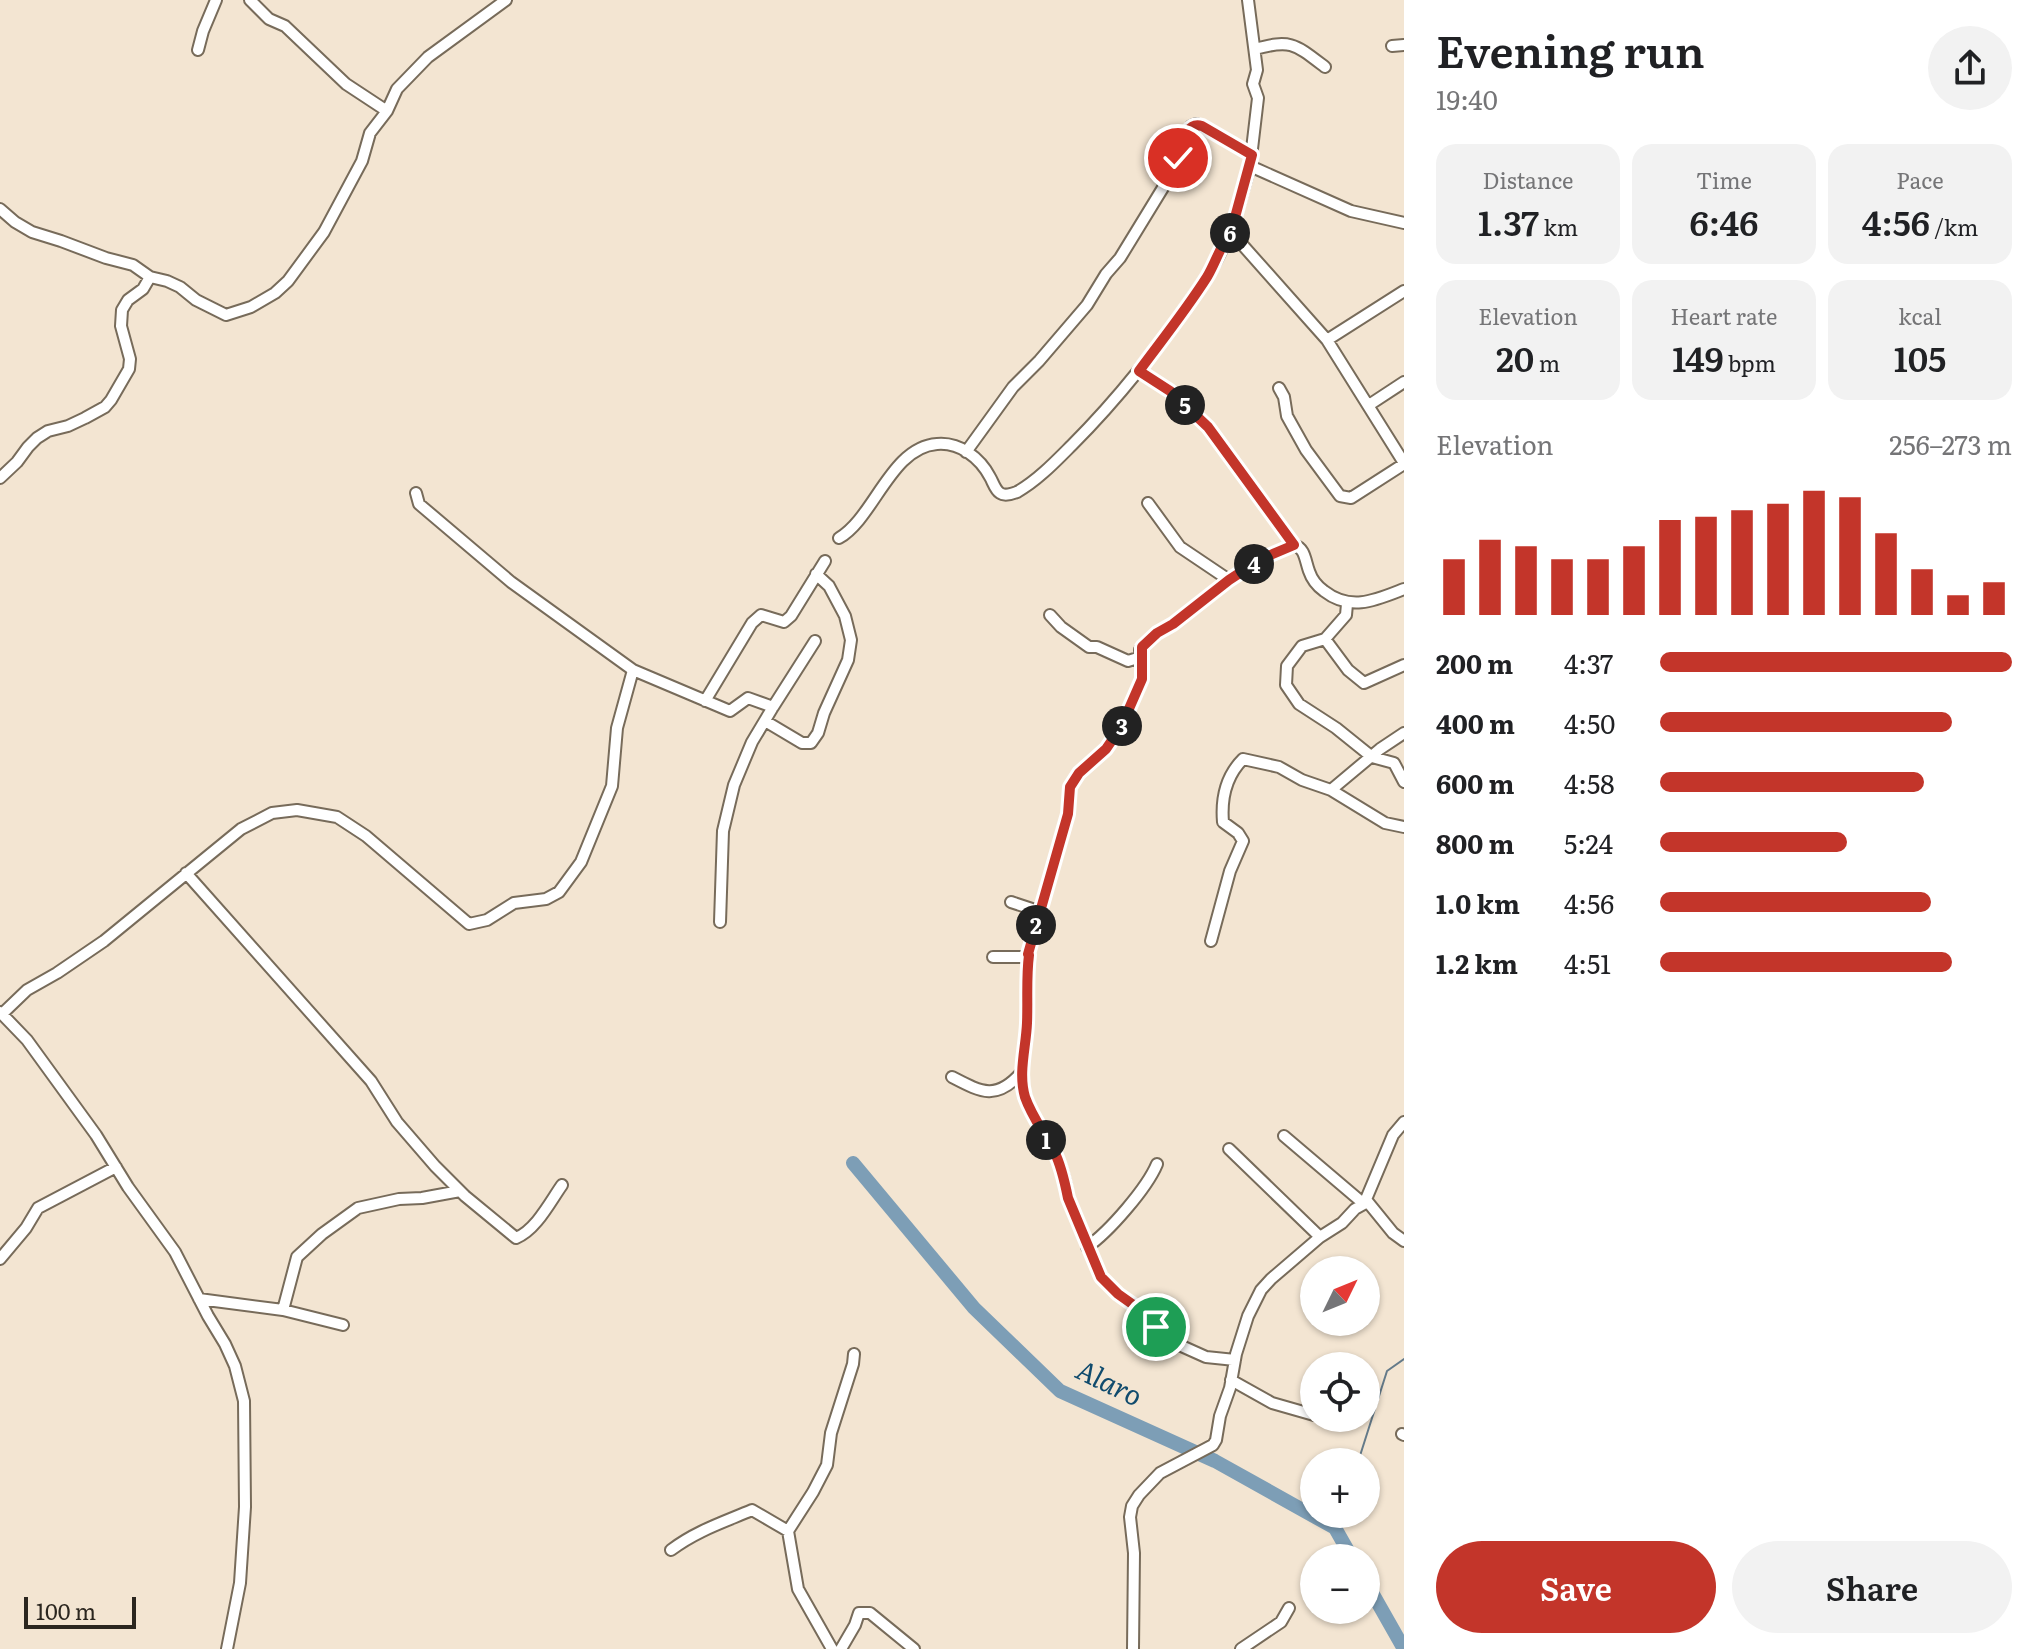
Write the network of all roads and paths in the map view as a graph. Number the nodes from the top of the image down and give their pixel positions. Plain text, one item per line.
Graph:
1 (216, 0) edge
2 (250, 0) edge
3 (506, 0) edge
4 (1248, 0) edge
5 (1404, 45) edge
6 (1392, 46) dead end
7 (1255, 49) junction
8 (198, 50) dead end
9 (1325, 67) dead end
10 (387, 111) junction
11 (1251, 160) junction
12 (0, 209) edge
13 (1404, 223) edge
14 (1231, 232) junction
15 (150, 277) junction
16 (1404, 291) edge
17 (1327, 340) junction
18 (1139, 371) junction
19 (1404, 382) edge
20 (1279, 388) dead end
21 (1369, 405) junction
22 (966, 452) junction
23 (1404, 464) edge
24 (0, 478) edge
25 (416, 493) dead end
26 (1148, 503) dead end
27 (839, 538) dead end
28 (1294, 545) junction
29 (825, 561) dead end
30 (816, 574) junction
31 (1229, 580) junction
32 (1404, 589) edge
33 (1347, 604) junction
34 (1050, 615) dead end
35 (1325, 639) junction
36 (815, 641) dead end
37 (1141, 657) junction
38 (1404, 665) edge
39 (633, 670) junction
40 (705, 701) junction
41 (773, 707) junction
42 (765, 721) junction
43 (1404, 733) edge
44 (1372, 757) junction
45 (1404, 782) edge
46 (1331, 790) junction
47 (1404, 827) edge
48 (186, 873) junction
49 (1011, 902) dead end
50 (1041, 912) junction
51 (720, 922) dead end
52 (1211, 941) dead end
53 (1028, 954) junction
54 (993, 957) dead end
55 (1, 1013) edge
56 (1021, 1073) junction
57 (952, 1077) dead end
58 (1404, 1122) edge
59 (1284, 1136) dead end
60 (1229, 1149) dead end
61 (1157, 1164) dead end
62 (116, 1167) junction
63 (562, 1185) dead end
64 (460, 1191) junction
65 (1366, 1203) junction
66 (1320, 1237) junction
67 (1404, 1241) edge
68 (1087, 1247) junction
69 (0, 1259) edge
70 (199, 1299) junction
71 (283, 1310) junction
72 (343, 1325) dead end
73 (854, 1354) dead end
74 (1235, 1360) junction
75 (1231, 1380) junction
76 (1300, 1411) edge
77 (788, 1531) junction
78 (671, 1550) dead end
79 (1289, 1608) dead end
80 (227, 1649) edge
81 (832, 1649) edge
82 (841, 1649) edge
83 (914, 1649) edge
84 (1133, 1649) edge
85 (1241, 1649) edge

1 - 8 street
2 - 10 street
3 - 10 street
4 - 7 street
5 - 6 street
7 - 9 street
7 - 11 street
10 - 15 street
11 - 13 street
11 - 14 street
11 - 22 street
12 - 15 street
14 - 17 street
14 - 18 street
15 - 24 street
16 - 17 street
17 - 21 street
18 - 22 street
18 - 28 street
19 - 21 street
20 - 23 street
21 - 23 street
22 - 27 street
25 - 39 street
26 - 31 street
28 - 31 street
28 - 33 street
29 - 30 street
30 - 40 street
30 - 42 street
31 - 37 street
32 - 33 street
33 - 35 street
34 - 37 street
35 - 38 street
35 - 44 street
36 - 41 street
37 - 50 street
39 - 40 street
39 - 48 street
40 - 41 street
41 - 42 street
42 - 51 street
43 - 44 street
44 - 45 street
44 - 46 street
46 - 47 street
46 - 52 street
48 - 55 street
48 - 64 street
49 - 50 street
50 - 53 street
53 - 54 street
53 - 56 street
55 - 62 street
56 - 57 street
56 - 68 street
58 - 65 street
59 - 65 street
60 - 66 street
61 - 68 street
62 - 69 street
62 - 70 street
63 - 64 street
64 - 71 street
65 - 66 street
65 - 67 street
66 - 74 street
68 - 74 street
70 - 71 street
70 - 80 street
71 - 72 street
73 - 77 street
74 - 75 street
75 - 76 street
75 - 84 street
77 - 78 street
77 - 81 street
79 - 85 street
82 - 83 street

